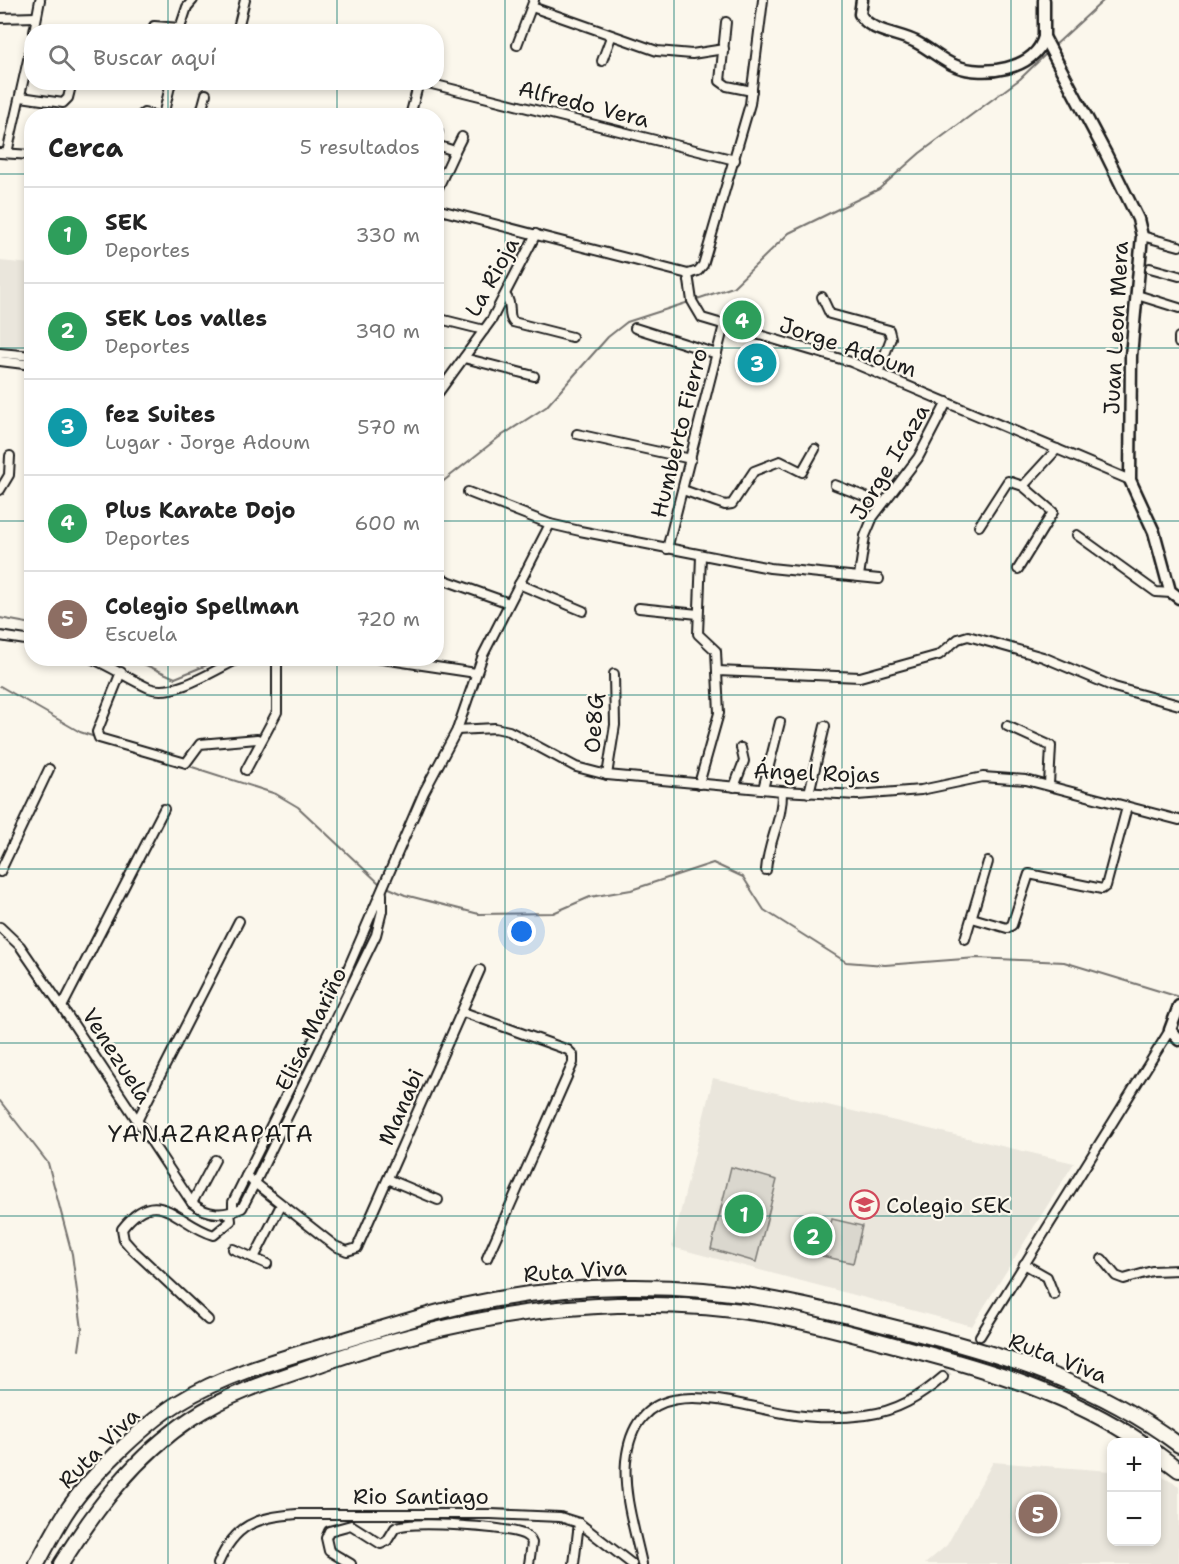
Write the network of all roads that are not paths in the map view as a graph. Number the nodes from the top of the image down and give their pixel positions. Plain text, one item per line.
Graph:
1 (40, 0) edge
2 (193, 0) edge
3 (245, 0) edge
4 (763, 0) edge
5 (862, 0) edge
6 (1044, 0) edge
7 (533, 3) edge
8 (36, 17) junction
9 (0, 18) edge
10 (726, 22) dead end
11 (35, 24) edge
12 (181, 24) edge
13 (239, 24) edge
14 (611, 37) junction
15 (1044, 37) junction
16 (517, 45) dead end
17 (724, 49) junction
18 (602, 61) dead end
19 (24, 82) edge
20 (444, 87) edge
21 (70, 90) edge
22 (169, 90) edge
23 (417, 90) edge
24 (752, 91) junction
25 (206, 94) dead end
26 (21, 97) junction
27 (165, 108) edge
28 (202, 108) edge
29 (412, 108) edge
30 (462, 137) dead end
31 (444, 148) edge
32 (455, 151) junction
33 (3, 153) edge
34 (24, 154) edge
35 (735, 160) junction
36 (444, 175) edge
37 (444, 211) edge
38 (537, 234) junction
39 (1142, 236) junction
40 (1179, 246) edge
41 (1150, 268) dead end
42 (689, 276) junction
43 (1179, 276) edge
44 (1137, 295) junction
45 (506, 296) junction
46 (822, 297) dead end
47 (1179, 308) edge
48 (444, 320) edge
49 (724, 325) junction
50 (635, 328) dead end
51 (484, 330) junction
52 (572, 337) dead end
53 (1179, 337) edge
54 (1179, 343) edge
55 (0, 353) edge
56 (717, 354) junction
57 (464, 358) junction
58 (24, 359) edge
59 (24, 360) edge
60 (0, 361) edge
61 (878, 374) junction
62 (534, 376) dead end
63 (444, 385) edge
64 (947, 402) junction
65 (577, 434) dead end
66 (815, 449) dead end
67 (1057, 449) junction
68 (10, 456) dead end
69 (691, 459) junction
70 (1130, 480) junction
71 (836, 485) dead end
72 (1023, 486) junction
73 (0, 490) edge
74 (683, 490) junction
75 (468, 492) dead end
76 (882, 503) junction
77 (550, 524) junction
78 (979, 526) dead end
79 (1077, 535) dead end
80 (668, 549) junction
81 (701, 556) junction
82 (1018, 569) dead end
83 (859, 576) junction
84 (879, 579) dead end
85 (444, 580) edge
86 (519, 584) junction
87 (1175, 596) edge
88 (509, 603) junction
89 (639, 608) dead end
90 (583, 611) dead end
91 (698, 614) junction
92 (0, 636) edge
93 (24, 640) edge
94 (108, 666) edge
95 (223, 666) edge
96 (277, 666) edge
97 (429, 666) edge
98 (717, 671) junction
99 (121, 672) junction
100 (476, 673) junction
101 (614, 674) dead end
102 (1179, 705) edge
103 (780, 722) dead end
104 (825, 726) dead end
105 (1007, 726) dead end
106 (457, 730) junction
107 (257, 739) dead end
108 (741, 748) dead end
109 (49, 769) dead end
110 (246, 770) dead end
111 (607, 774) junction
112 (699, 784) junction
113 (1049, 785) junction
114 (734, 787) junction
115 (763, 789) junction
116 (782, 791) junction
117 (809, 793) junction
118 (1126, 807) junction
119 (164, 809) dead end
120 (1179, 820) edge
121 (988, 862) dead end
122 (766, 870) dead end
123 (0, 872) edge
124 (381, 891) junction
125 (972, 918) junction
126 (239, 921) dead end
127 (0, 927) edge
128 (965, 939) dead end
129 (350, 964) junction
130 (360, 968) junction
131 (480, 970) dead end
132 (62, 1006) junction
133 (1179, 1006) edge
134 (463, 1012) junction
135 (1170, 1030) junction
136 (1179, 1040) edge
137 (137, 1120) junction
138 (215, 1160) dead end
139 (246, 1176) junction
140 (388, 1179) junction
141 (255, 1183) junction
142 (438, 1200) dead end
143 (192, 1203) junction
144 (281, 1204) junction
145 (232, 1212) junction
146 (233, 1249) dead end
147 (254, 1258) junction
148 (487, 1258) dead end
149 (1102, 1259) dead end
150 (267, 1264) dead end
151 (1024, 1264) junction
152 (1179, 1270) edge
153 (1054, 1295) dead end
154 (208, 1320) dead end
155 (980, 1336) tunnel mouth
156 (942, 1377) tunnel mouth
157 (1093, 1416) junction
158 (1160, 1431) junction
159 (1179, 1435) edge
160 (1121, 1438) edge
161 (1132, 1438) edge
162 (1179, 1445) edge
163 (1161, 1457) edge
164 (1161, 1466) edge
165 (1179, 1470) edge
166 (1179, 1479) edge
167 (579, 1524) junction
168 (37, 1564) edge
169 (61, 1564) edge
170 (218, 1564) edge
171 (351, 1564) edge
172 (529, 1564) edge
173 (574, 1564) edge
174 (632, 1564) edge
175 (642, 1564) edge

1 - 8 street
2 - 12 street
3 - 13 street
4 - 24 street
5 - 15 street
6 - 15 street, Juan Leon Mera
7 - 14 street
7 - 16 street
8 - 9 street
8 - 11 street
10 - 17 street
14 - 17 street
14 - 18 street
15 - 39 street, Juan Leon Mera
17 - 24 street
19 - 26 street
20 - 35 street, Alfredo Vera
21 - 26 street
22 - 27 street
23 - 29 street
24 - 35 street
25 - 28 street
26 - 33 street
30 - 32 street
31 - 32 street
32 - 36 street
33 - 34 street
35 - 42 street
37 - 38 street
38 - 42 street
38 - 45 street, La Rioja
39 - 40 street
39 - 44 street, Juan Leon Mera
41 - 43 street
42 - 49 street, Jorge Adoum
44 - 47 street
44 - 70 street, Juan Leon Mera
45 - 51 street, La Rioja
45 - 52 street
46 - 61 street
48 - 51 street
49 - 56 street, Humberto Fierro
49 - 61 street, Jorge Adoum
50 - 56 street
51 - 57 street, La Rioja
53 - 54 street
55 - 58 street
56 - 69 street, Humberto Fierro
57 - 62 street
57 - 63 street, La Rioja
59 - 60 street
61 - 64 street, Jorge Adoum
64 - 67 street, Jorge Adoum
64 - 76 street, Jorge Icaza
65 - 69 street
66 - 74 street
67 - 70 street, Jorge Adoum
67 - 72 street
68 - 73 street
69 - 74 street, Humberto Fierro
70 - 87 street, Juan Leon Mera
71 - 76 street
72 - 78 street
72 - 82 street
74 - 80 street, Humberto Fierro
75 - 77 street
76 - 83 street, Jorge Icaza
77 - 80 street
77 - 86 street, Elisa Mariño
79 - 87 street
80 - 81 street
81 - 83 street
81 - 91 street
83 - 84 street
85 - 88 street
86 - 88 street, Elisa Mariño
86 - 90 street
88 - 100 street, Elisa Mariño
89 - 91 street
91 - 98 street
92 - 93 street
94 - 99 street
95 - 99 street
96 - 110 street
97 - 100 street
98 - 102 street
98 - 112 street
99 - 107 street
100 - 106 street, Elisa Mariño
101 - 111 street, Oe8G
103 - 115 street
104 - 117 street
105 - 113 street
106 - 111 street, Ángel Rojas
106 - 124 street, Elisa Mariño
108 - 114 street
109 - 123 street
111 - 112 street, Ángel Rojas
112 - 114 street, Ángel Rojas
113 - 117 street, Ángel Rojas
113 - 118 street, Ángel Rojas
114 - 115 street, Ángel Rojas
115 - 116 street, Ángel Rojas
116 - 117 street, Ángel Rojas
116 - 122 street
118 - 120 street, Ángel Rojas
118 - 125 street
119 - 132 street
121 - 125 street
124 - 129 street, Elisa Mariño
124 - 130 street, Elisa Mariño
125 - 128 street
126 - 137 street
127 - 132 street, Venezuela
129 - 130 street
129 - 139 street, Elisa Mariño
130 - 141 street, Elisa Mariño
131 - 134 street, Manabi
132 - 137 street, Venezuela
133 - 135 street
134 - 140 street, Manabi
134 - 148 street
135 - 136 street
135 - 151 street
137 - 143 street, Venezuela
138 - 143 street
139 - 141 street
139 - 145 street, Elisa Mariño
140 - 142 street
140 - 144 street, Manabi
141 - 144 street
141 - 145 street, Elisa Mariño
143 - 145 street
144 - 147 street
145 - 154 street
146 - 147 street
147 - 150 street
149 - 152 street
151 - 153 street
151 - 155 street
156 - 175 street
157 - 160 highway
157 - 161 highway, Ruta Viva
157 - 169 highway, Ruta Viva
158 - 159 highway
158 - 162 highway, Ruta Viva
158 - 168 highway, Ruta Viva
163 - 165 highway
164 - 166 highway
167 - 170 street, Rio Santiago
167 - 173 street
167 - 174 street, Rio Santiago
171 - 172 street

